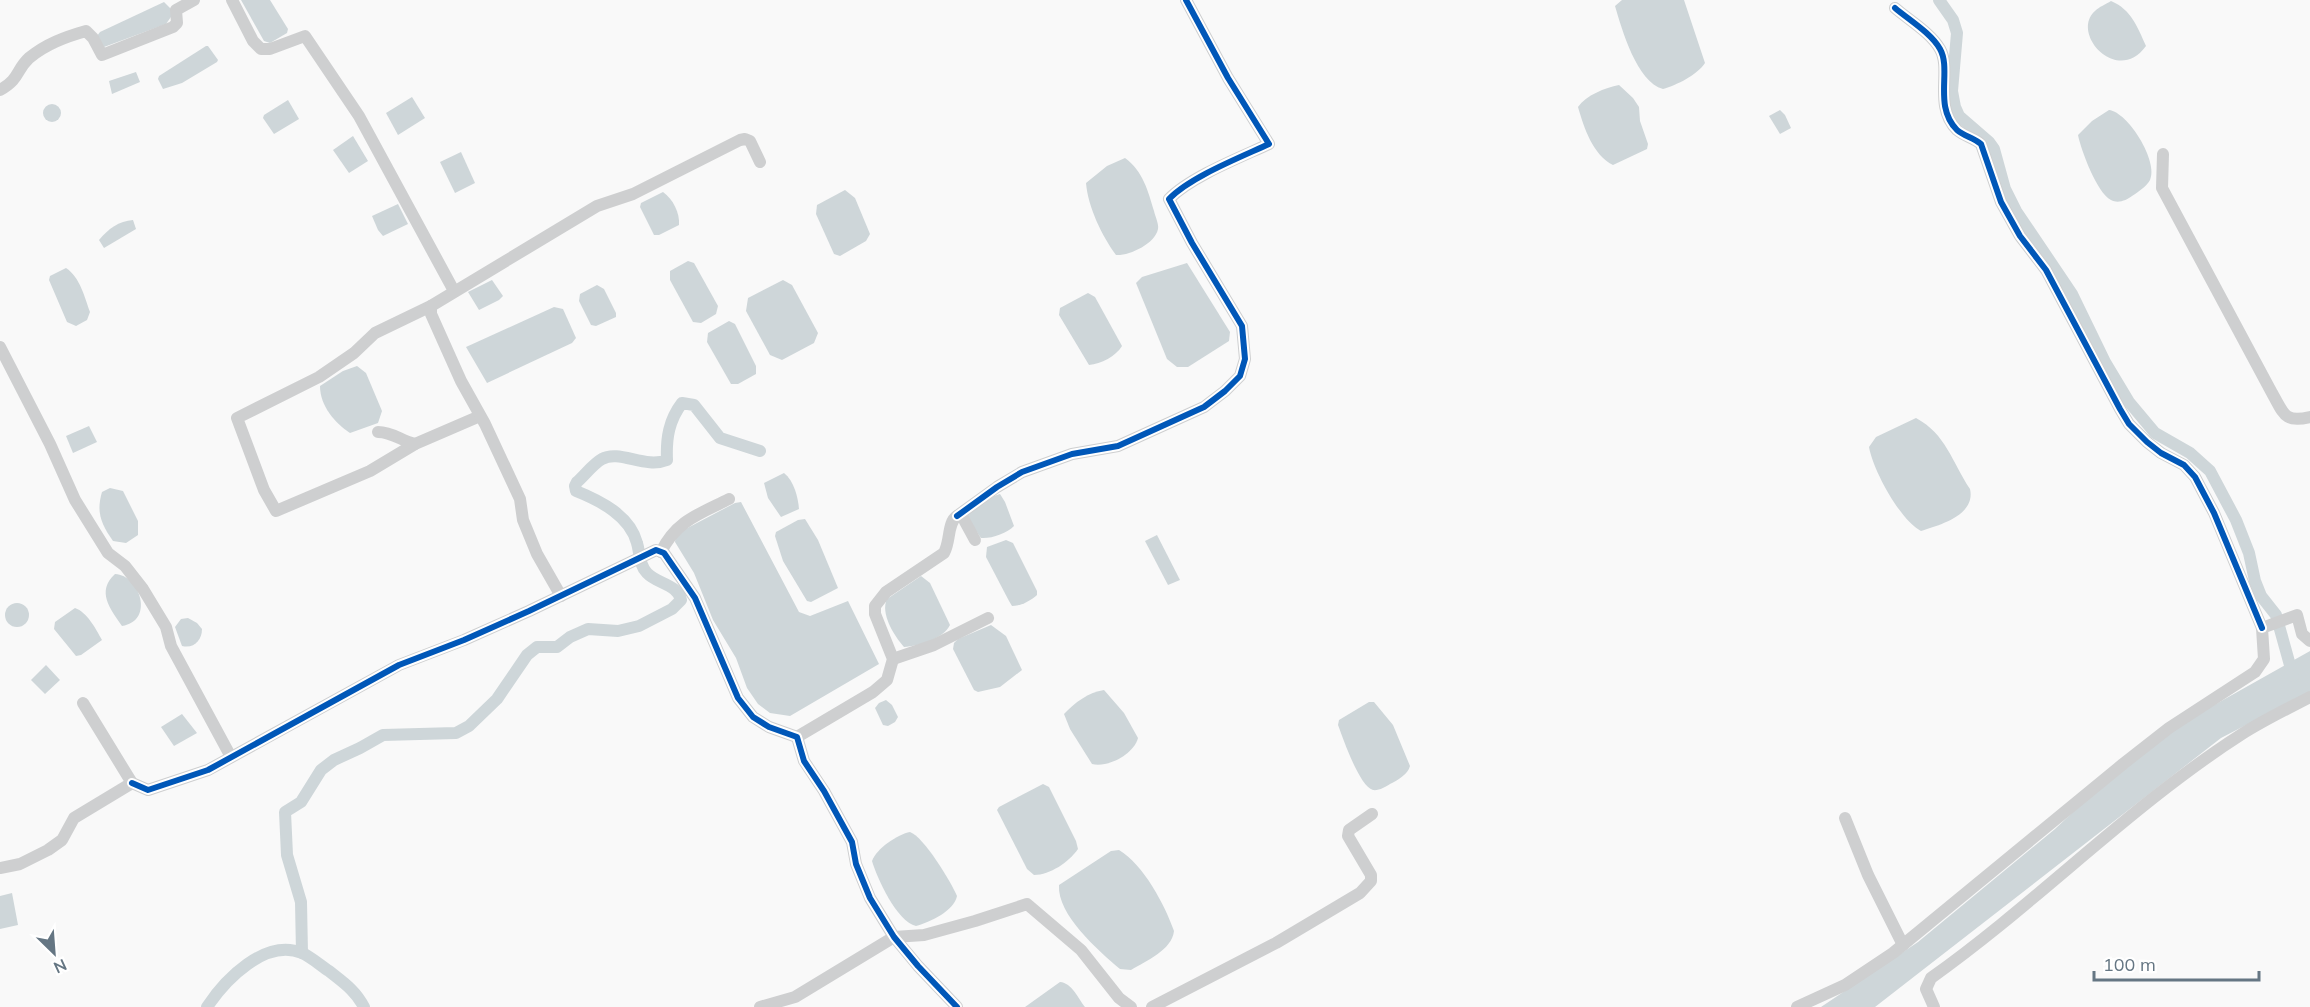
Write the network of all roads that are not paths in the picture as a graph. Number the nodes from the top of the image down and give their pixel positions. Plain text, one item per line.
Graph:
1 (194, 0) edge
2 (232, 0) edge
3 (1186, 0) edge
4 (1895, 8) dead end
5 (0, 90) edge
6 (2163, 154) dead end
7 (760, 162) dead end
8 (454, 291) junction
9 (431, 306) junction
10 (0, 347) edge
11 (480, 416) junction
12 (2310, 417) edge
13 (378, 432) dead end
14 (415, 444) junction
15 (729, 500) dead end
16 (957, 516) junction
17 (975, 540) dead end
18 (661, 552) junction
19 (561, 596) junction
20 (988, 618) dead end
21 (2264, 627) junction
22 (2310, 641) edge
23 (893, 659) junction
24 (2310, 697) edge
25 (83, 703) dead end
26 (797, 737) junction
27 (231, 757) junction
28 (132, 783) junction
29 (1372, 814) dead end
30 (1845, 818) dead end
31 (0, 868) edge
32 (894, 937) junction
33 (1903, 945) junction
34 (760, 1007) edge
35 (957, 1007) edge
36 (1131, 1007) edge
37 (1152, 1007) edge
38 (1797, 1007) edge
39 (1934, 1007) edge

1 - 5 street
2 - 8 street
3 - 16 street
4 - 21 street
6 - 12 street
7 - 8 street
8 - 9 street
9 - 11 street
9 - 14 street
10 - 27 street
11 - 14 street
11 - 19 street
13 - 14 street
15 - 18 street
16 - 17 street
16 - 23 street
18 - 19 street
18 - 26 street
19 - 27 street
20 - 23 street
21 - 22 street
21 - 33 street
23 - 26 street
24 - 39 street
25 - 28 street
26 - 32 street
27 - 28 street
28 - 31 street
29 - 37 street
30 - 33 street
32 - 34 street
32 - 35 street
32 - 36 street
33 - 38 street

